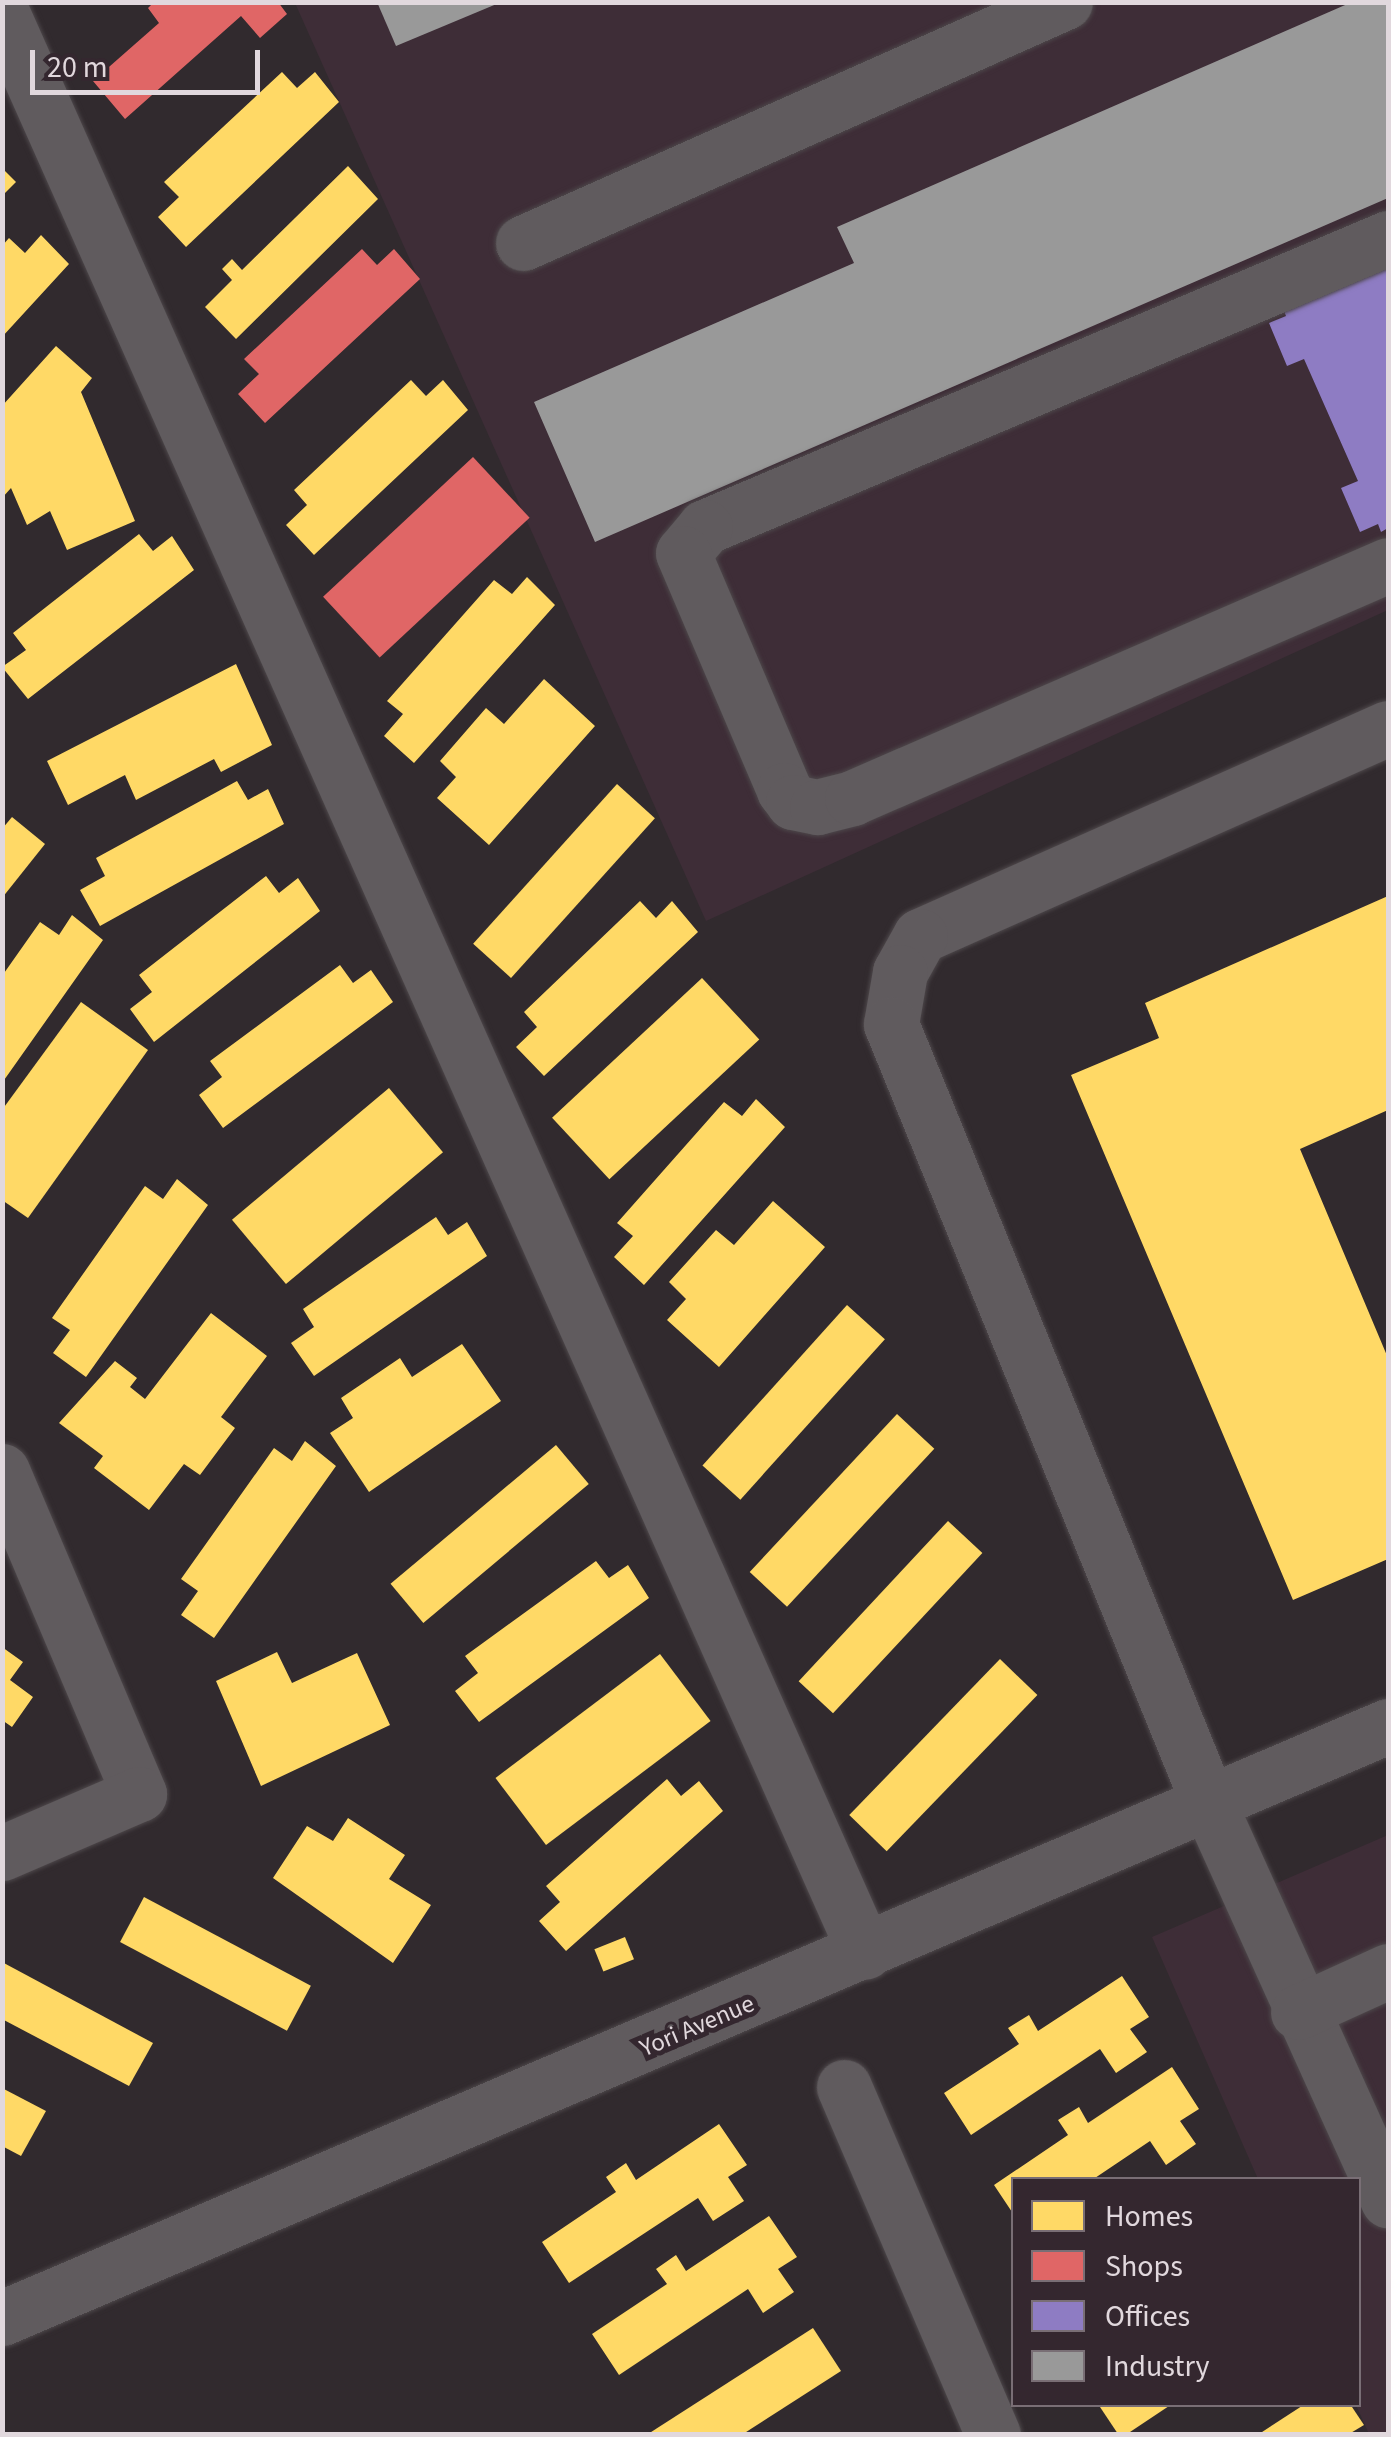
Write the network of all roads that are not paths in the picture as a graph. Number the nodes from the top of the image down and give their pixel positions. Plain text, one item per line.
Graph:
1 (1065, 2) edge
2 (2, 12) edge
3 (1388, 238) edge
4 (524, 242) dead end
5 (1388, 565) edge
6 (1388, 728) edge
7 (2, 1471) edge
8 (1388, 1726) edge
9 (1208, 1804) junction
10 (2, 1853) edge
11 (864, 1952) junction
12 (1388, 1972) edge
13 (1298, 2012) junction
14 (844, 2087) dead end
15 (1388, 2200) edge
16 (2, 2318) edge
17 (992, 2434) edge

1 - 4 street
2 - 11 street
3 - 5 street
6 - 9 street
7 - 10 street
8 - 9 street, Yori Avenue
9 - 11 street, Yori Avenue
9 - 13 street
11 - 16 street, Yori Avenue
12 - 13 street
13 - 15 street
14 - 17 street

